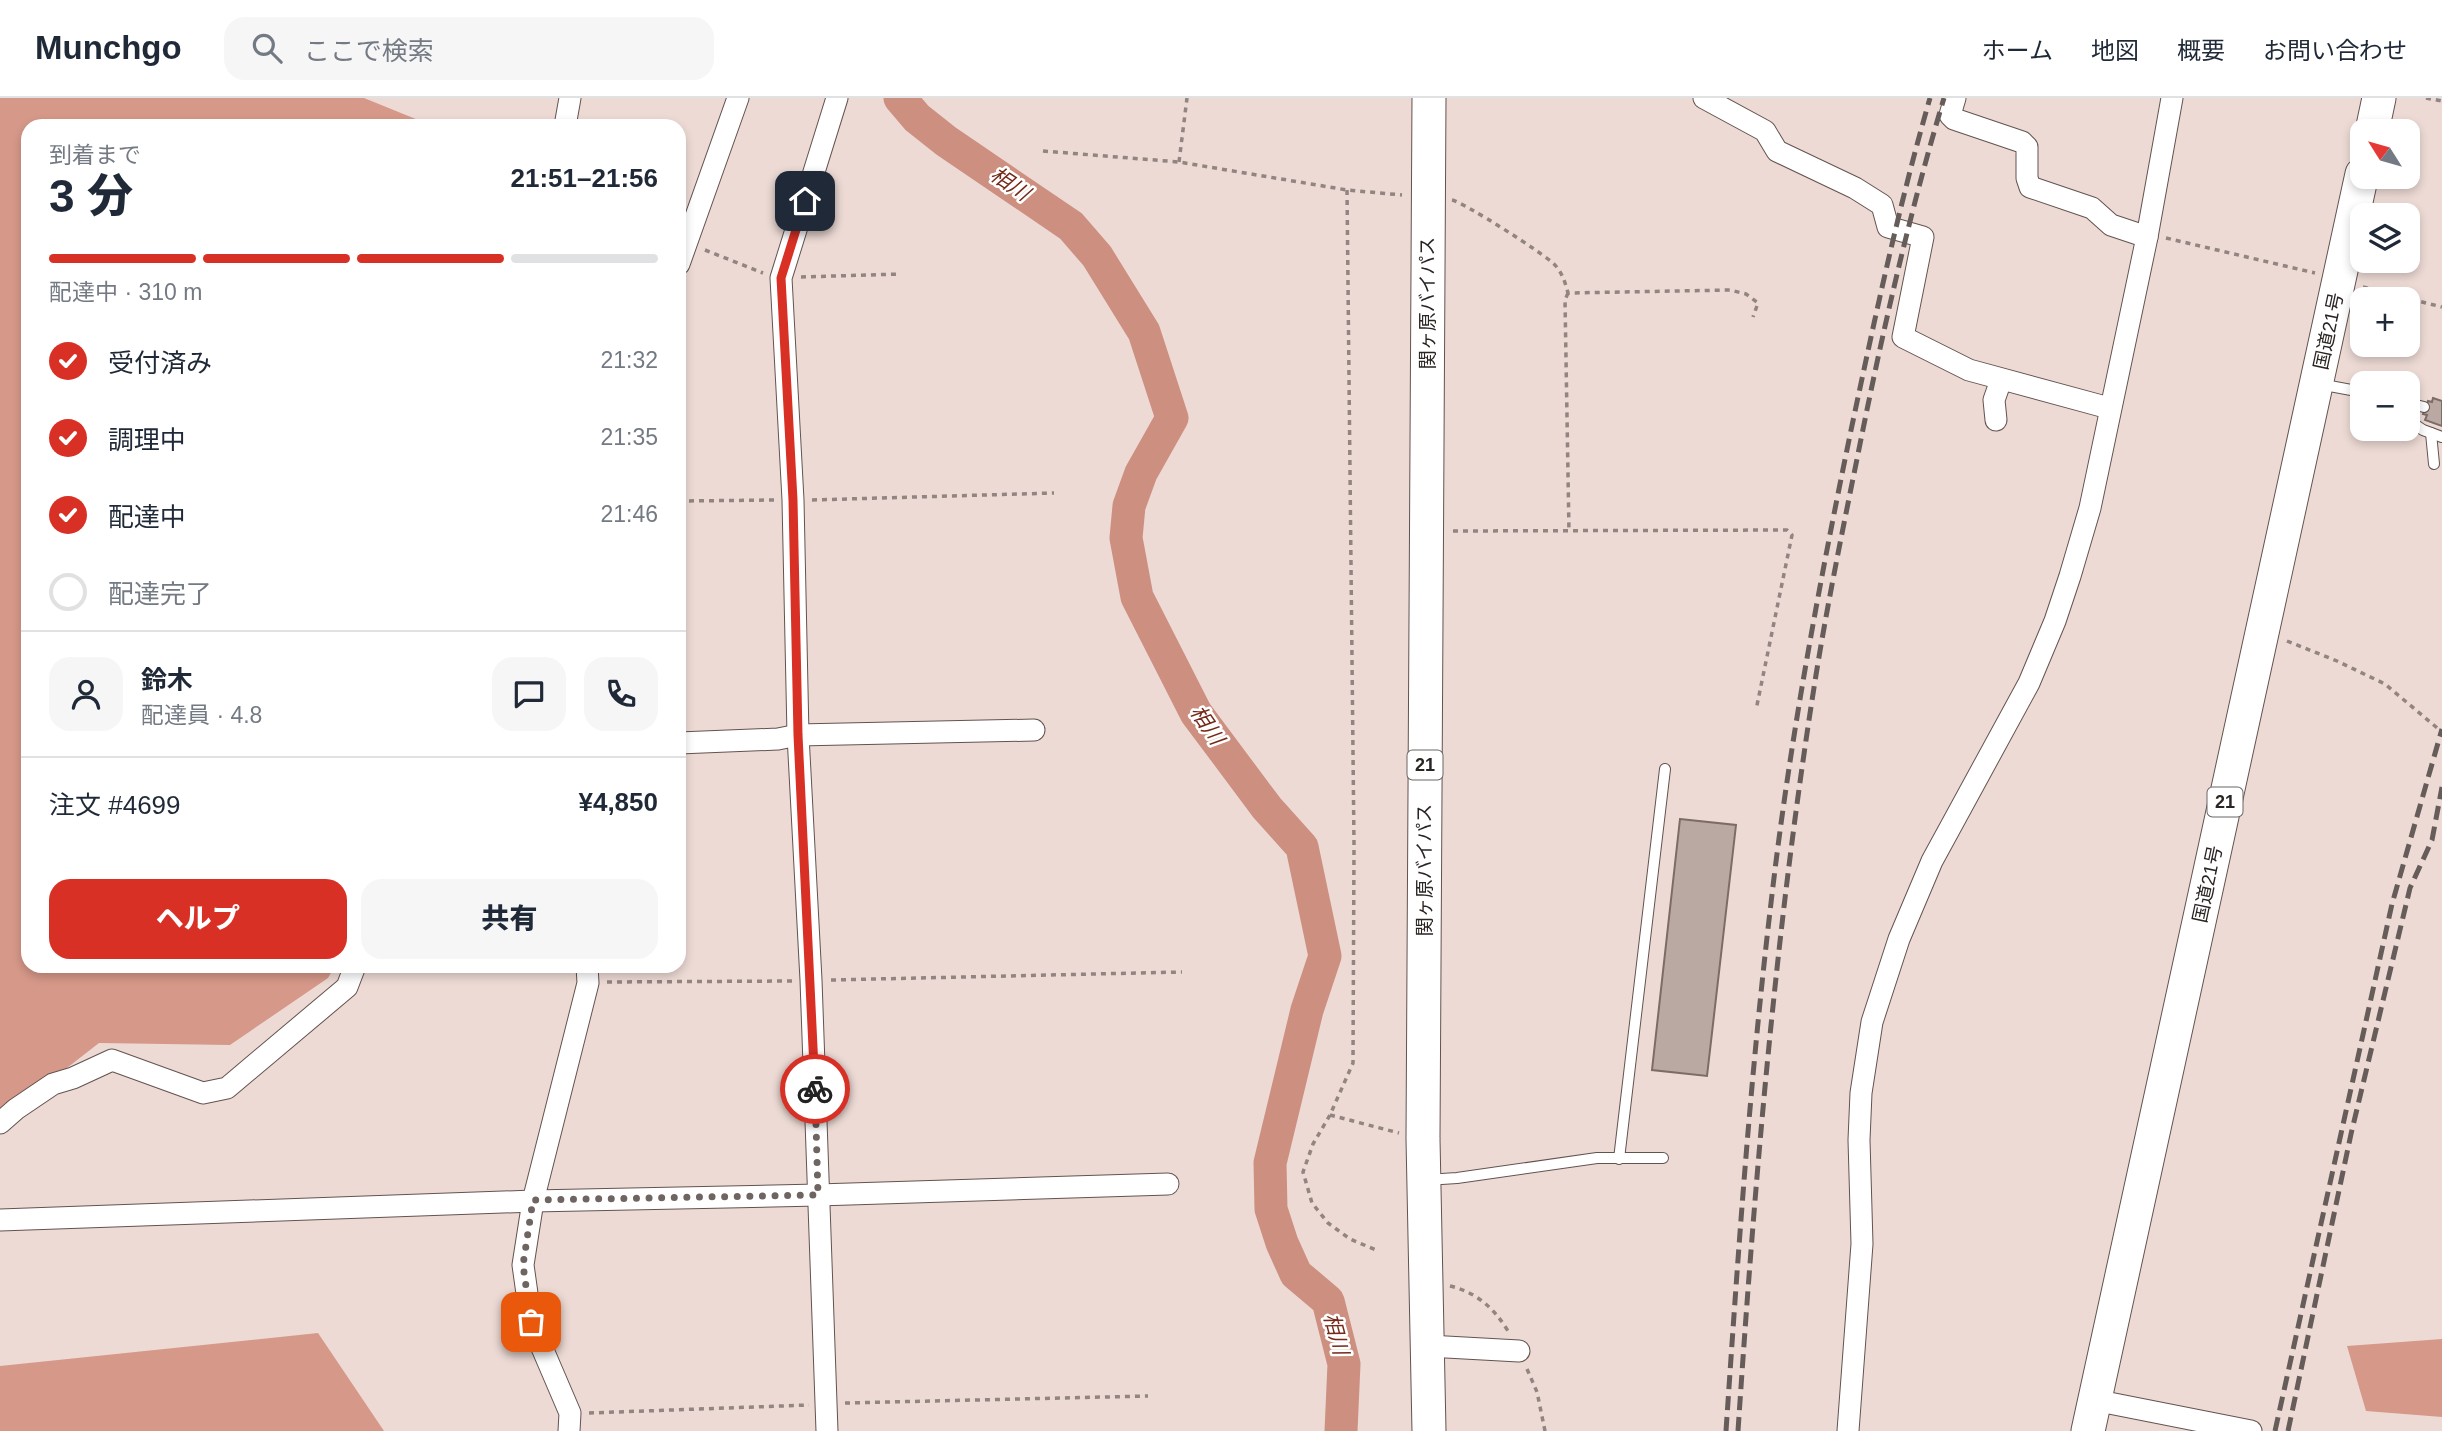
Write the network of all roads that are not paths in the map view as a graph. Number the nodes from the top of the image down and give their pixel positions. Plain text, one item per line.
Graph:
1 (570, 98) edge
2 (738, 98) edge
3 (837, 98) edge
4 (1429, 98) edge
5 (1704, 98) edge
6 (1955, 98) edge
7 (2172, 98) edge
8 (2379, 98) edge
9 (566, 119) edge
10 (2375, 119) edge
11 (2359, 189) edge
12 (2147, 235) junction
13 (686, 244) edge
14 (2001, 380) junction
15 (2316, 384) junction
16 (2350, 390) edge
17 (2420, 406) edge
18 (2424, 407) dead end
19 (2109, 408) junction
20 (1996, 420) dead end
21 (2420, 426) edge
22 (2436, 435) edge
23 (2434, 464) dead end
24 (1034, 730) dead end
25 (798, 735) junction
26 (686, 743) edge
27 (1665, 769) dead end
28 (352, 973) edge
29 (587, 974) edge
30 (0, 1123) edge
31 (1663, 1158) dead end
32 (1619, 1159) junction
33 (1424, 1180) junction
34 (1168, 1184) dead end
35 (818, 1195) junction
36 (533, 1200) junction
37 (0, 1220) edge
38 (1428, 1346) junction
39 (1519, 1350) road end
40 (2091, 1415) edge
41 (569, 1422) edge
42 (827, 1431) edge
43 (1429, 1431) edge
44 (1848, 1431) edge
45 (2251, 1431) edge

1 - 9 street
2 - 13 street
3 - 25 street
4 - 33 highway, 関ヶ原バイパス / 21
5 - 14 street
6 - 12 street
7 - 12 street
8 - 10 highway
11 - 15 highway, 国道21号 / 21
12 - 19 street
14 - 19 street
14 - 20 street
15 - 16 lane
15 - 40 highway, 国道21号 / 21
17 - 18 lane
19 - 44 street
21 - 22 lane
22 - 23 lane
24 - 25 street
25 - 26 street
25 - 35 street
27 - 32 lane
28 - 30 street
29 - 36 street
31 - 32 lane
32 - 33 lane
33 - 38 highway, 関ヶ原バイパス / 21
34 - 35 street
35 - 36 street
35 - 42 street
36 - 37 street
36 - 41 street
38 - 39 street
38 - 43 highway, 関ヶ原バイパス / 21
40 - 45 street

